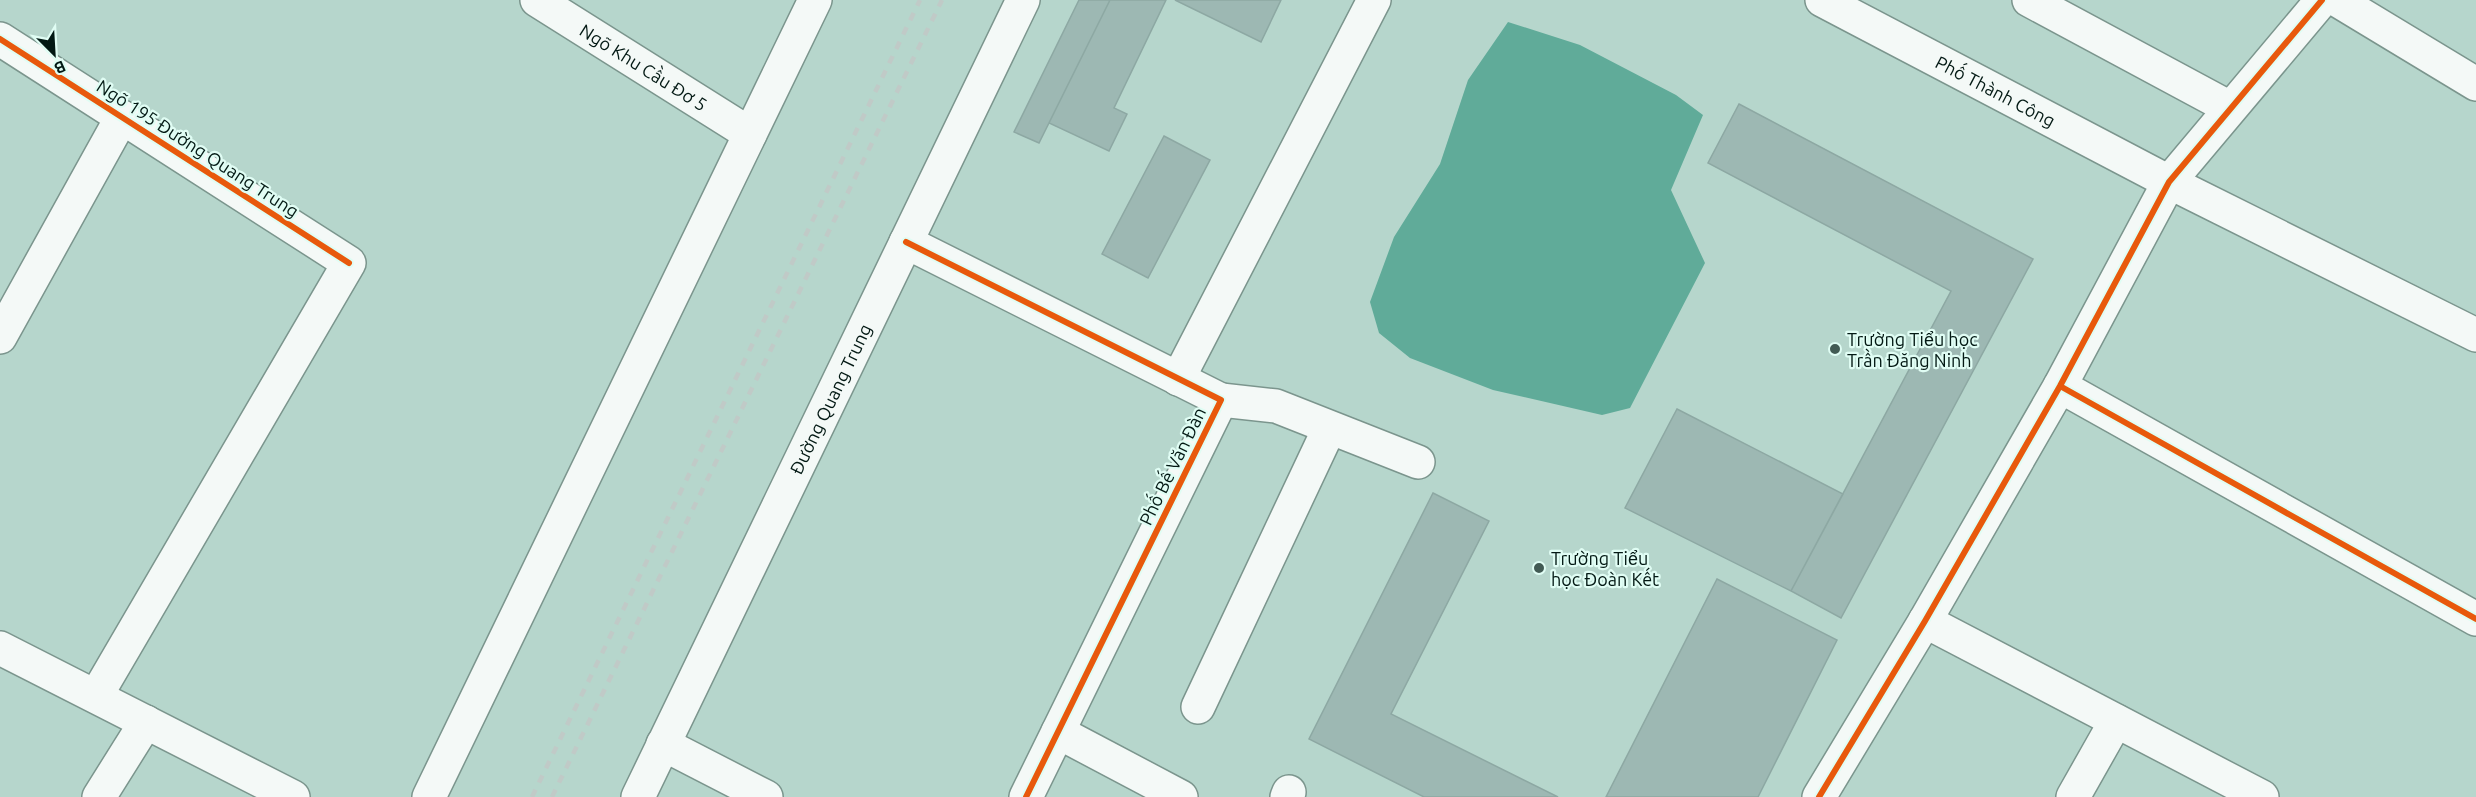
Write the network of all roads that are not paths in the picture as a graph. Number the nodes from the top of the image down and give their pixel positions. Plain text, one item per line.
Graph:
1 (537, 0) edge
2 (814, 0) edge
3 (1023, 0) edge
4 (1374, 0) edge
5 (1822, 0) edge
6 (2030, 0) edge
7 (2322, 0) edge
8 (2337, 0) edge
9 (0, 39) edge
10 (2476, 84) edge
11 (2230, 108) junction
12 (122, 117) junction
13 (750, 134) junction
14 (2169, 182) junction
15 (906, 242) junction
16 (2476, 335) edge
17 (0, 337) edge
18 (1179, 379) junction
19 (2060, 386) junction
20 (1221, 400) junction
21 (1329, 429) junction
22 (1418, 462) dead end
23 (2476, 619) edge
24 (1925, 621) junction
25 (0, 648) edge
26 (96, 696) junction
27 (1197, 707) dead end
28 (2116, 721) junction
29 (146, 722) junction
30 (1058, 732) junction
31 (663, 744) junction
32 (99, 797) edge
33 (293, 797) edge
34 (429, 797) edge
35 (638, 797) edge
36 (766, 797) edge
37 (1026, 797) edge
38 (1181, 797) edge
39 (1819, 797) edge
40 (2073, 797) edge
41 (2262, 797) edge

1 - 13 main road, Ngõ Khu Cầu Đơ 5
2 - 13 main road
3 - 15 main road, Đường Quang Trung
4 - 18 main road
5 - 14 main road, Phố Thành Công
6 - 11 main road
7 - 11 main road
8 - 10 main road
9 - 12 main road, Ngõ 195 Đường Quang Trung
11 - 14 main road
12 - 17 main road, Ngõ 195 Đường Quang Trung
12 - 26 main road, Ngõ 195 Đường Quang Trung
13 - 34 main road
14 - 16 main road, Phố Thành Công
14 - 19 main road
15 - 18 main road, Phố Bế Văn Đàn
15 - 31 main road, Đường Quang Trung
18 - 20 main road, Phố Bế Văn Đàn
19 - 23 main road
19 - 24 main road
20 - 21 main road
20 - 30 main road, Phố Bế Văn Đàn
21 - 22 main road
21 - 27 main road
24 - 28 main road
24 - 39 main road
25 - 26 main road
26 - 29 main road
28 - 40 main road
28 - 41 main road
29 - 32 main road
29 - 33 main road
30 - 37 main road, Phố Bế Văn Đàn
30 - 38 main road
31 - 35 main road, Đường Quang Trung
31 - 36 main road

